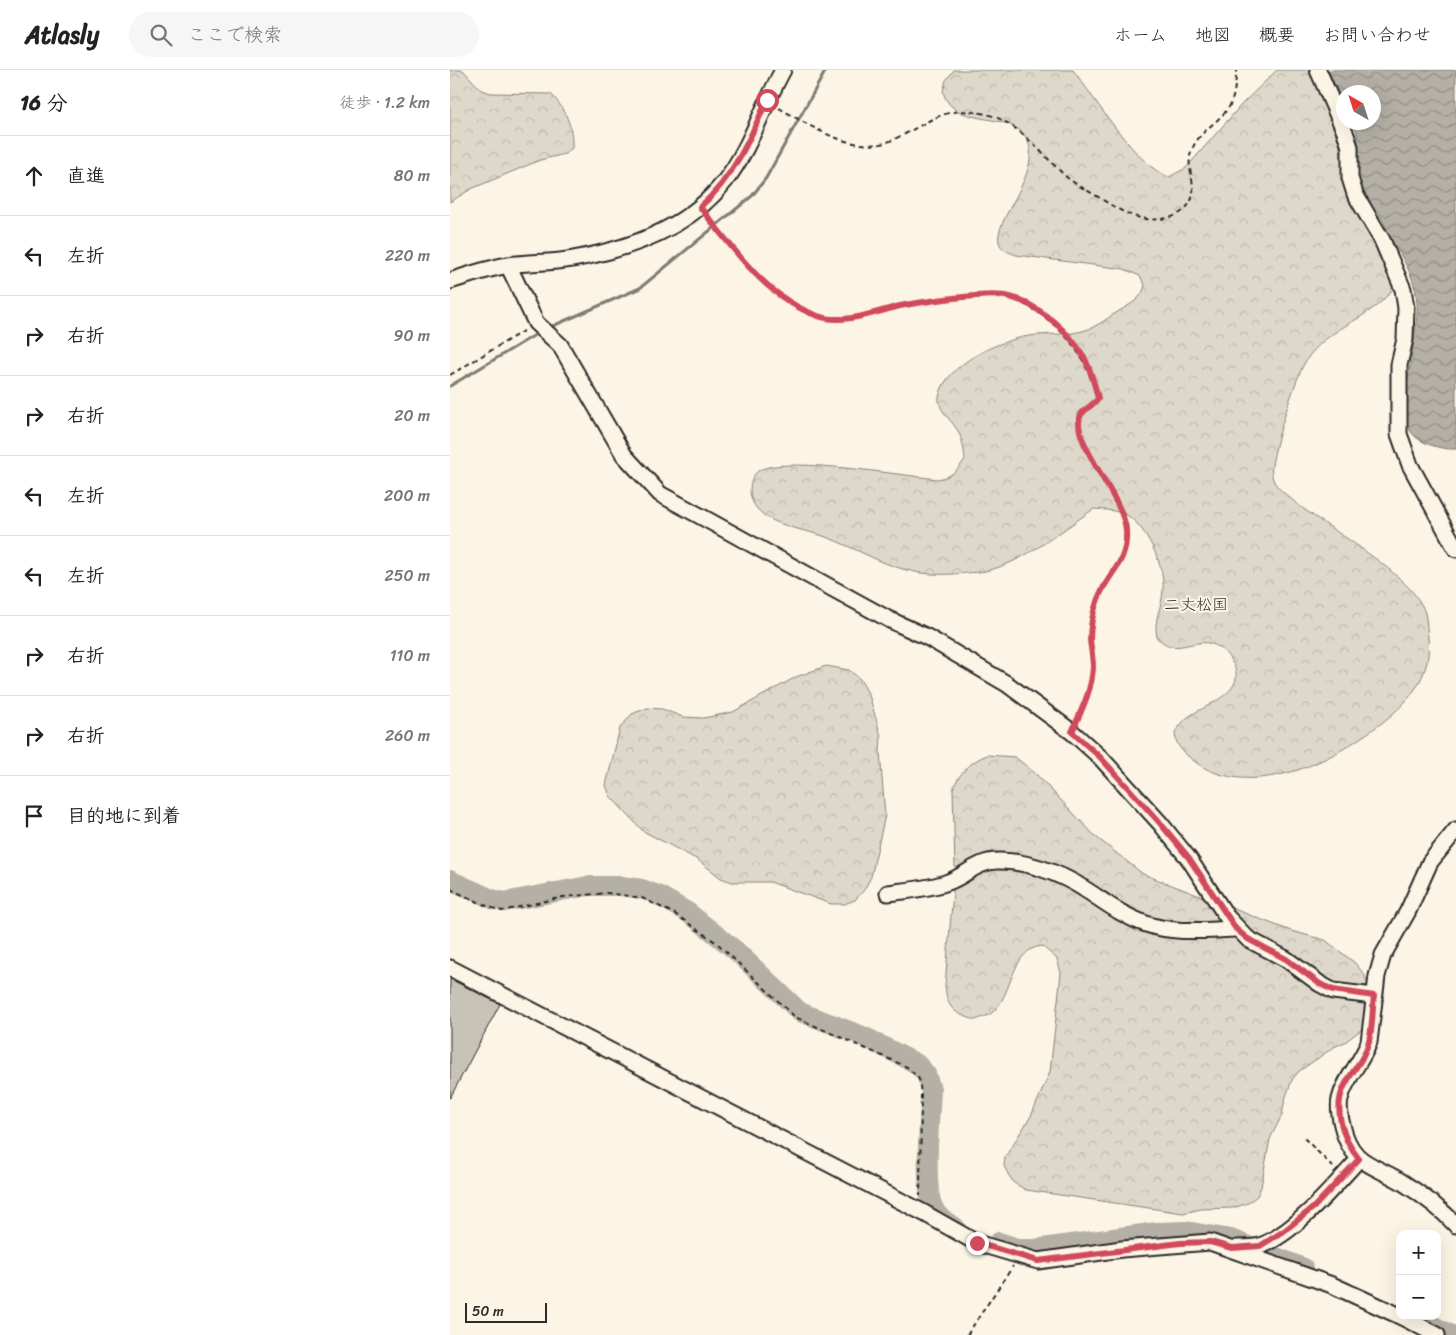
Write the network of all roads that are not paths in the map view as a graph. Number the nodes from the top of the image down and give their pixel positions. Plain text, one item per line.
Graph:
1 (783, 70) edge
2 (1318, 70) edge
3 (508, 265) junction
4 (450, 280) edge
5 (1456, 549) edge
6 (1456, 830) edge
7 (888, 894) dead end
8 (1236, 929) junction
9 (450, 968) edge
10 (1374, 996) junction
11 (1359, 1159) junction
12 (1456, 1224) edge
13 (1232, 1248) junction
14 (1396, 1314) edge
15 (1408, 1320) edge
16 (1437, 1335) edge

1 - 3 street
2 - 5 street
3 - 4 street
3 - 8 street
6 - 10 street
7 - 8 street
8 - 10 street
9 - 13 street
10 - 11 street
11 - 12 street
11 - 13 street
13 - 14 street
15 - 16 street

